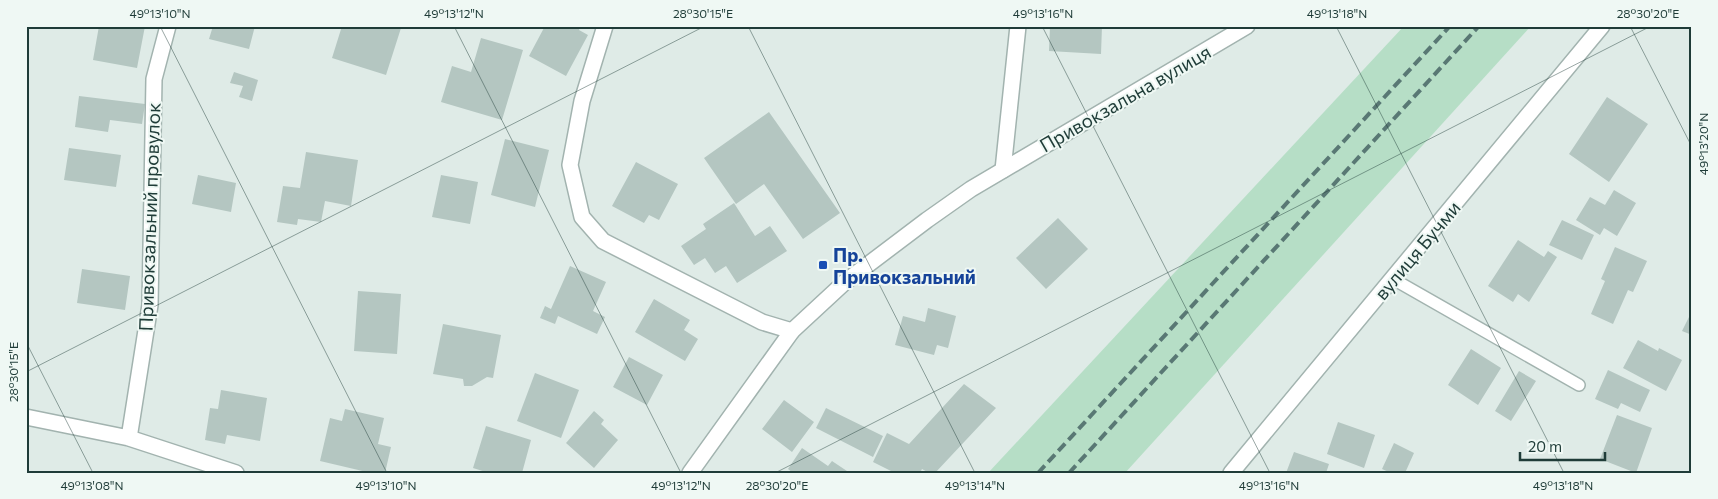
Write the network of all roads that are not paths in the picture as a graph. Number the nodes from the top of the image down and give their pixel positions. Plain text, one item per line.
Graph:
1 (168, 26) edge
2 (605, 26) edge
3 (1018, 26) edge
4 (1247, 26) edge
5 (1602, 26) edge
6 (1003, 170) junction
7 (1392, 279) junction
8 (792, 331) junction
9 (1579, 385) dead end
10 (26, 417) edge
11 (129, 438) junction
12 (236, 473) edge
13 (690, 473) edge
14 (1232, 473) edge

1 - 11 street, Привокзальний провулок
2 - 8 street
3 - 6 street
4 - 6 street, Привокзальна вулиця
5 - 7 street, вулиця Бучми
6 - 8 street, Привокзальна вулиця
7 - 9 lane
7 - 14 street, вулиця Бучми
8 - 13 street, Привокзальна вулиця
10 - 11 street
11 - 12 street

